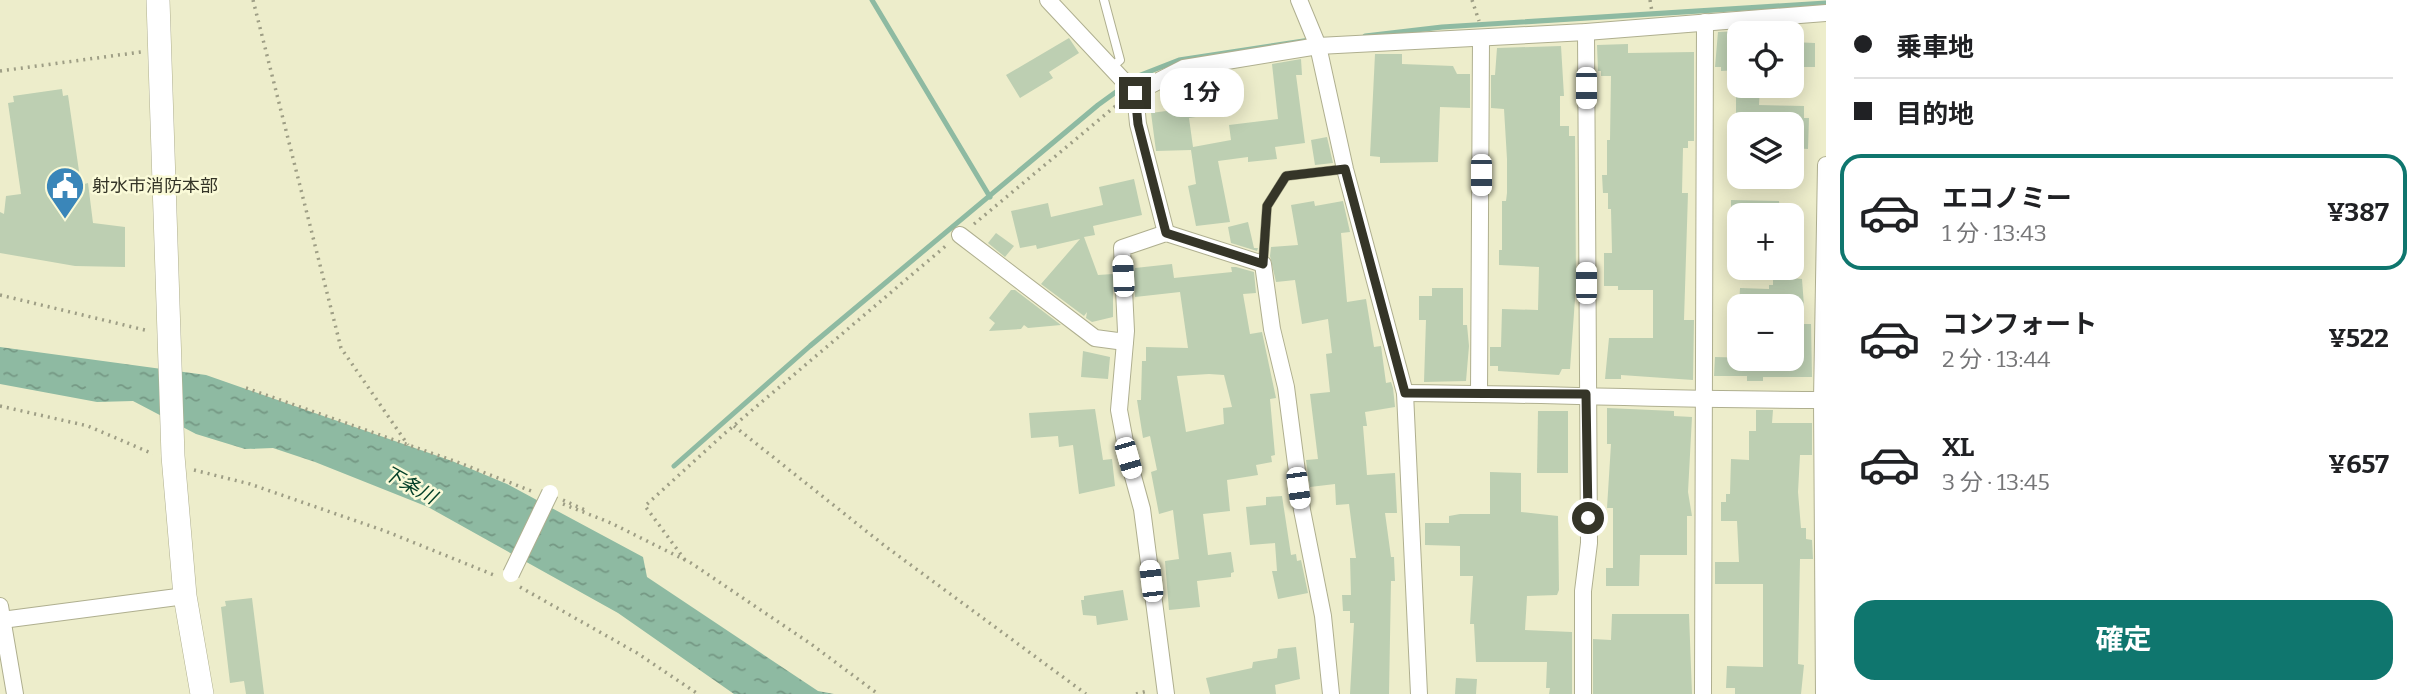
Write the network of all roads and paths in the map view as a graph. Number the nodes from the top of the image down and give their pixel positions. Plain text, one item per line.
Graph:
1 (158, 0) edge
2 (253, 0) edge
3 (1048, 0) edge
4 (1104, 0) edge
5 (1299, 0) edge
6 (1826, 13) edge
7 (1705, 22) junction
8 (1586, 32) junction
9 (1481, 38) junction
10 (1318, 46) junction
11 (160, 54) junction
12 (1111, 69) junction
13 (0, 71) edge
14 (1135, 93) junction
15 (1826, 165) edge
16 (1345, 169) junction
17 (1166, 233) junction
18 (960, 234) junction
19 (1263, 264) junction
20 (0, 295) edge
21 (149, 331) dead end
22 (1125, 342) junction
23 (246, 388) dead end
24 (1405, 393) junction
25 (1479, 394) junction
26 (1586, 394) junction
27 (1824, 400) edge
28 (1705, 401) junction
29 (0, 406) edge
30 (734, 426) junction
31 (408, 445) junction
32 (167, 459) junction
33 (551, 497) junction
34 (609, 522) junction
35 (685, 560) junction
36 (509, 577) junction
37 (185, 596) junction
38 (1, 613) edge
39 (15, 694) edge
40 (202, 694) edge
41 (698, 694) edge
42 (878, 694) edge
43 (1086, 694) edge
44 (1166, 694) edge
45 (1331, 694) edge
46 (1419, 694) edge
47 (1583, 694) edge
48 (1703, 694) edge
49 (1824, 694) edge

1 - 11 street
2 - 31 path
3 - 12 street
4 - 12 lane
5 - 10 street
6 - 7 street
7 - 8 street
7 - 28 street
8 - 9 street
8 - 26 street
9 - 10 street
9 - 25 street
10 - 14 street
10 - 16 street
11 - 13 path
11 - 32 street
12 - 14 street
14 - 17 street
14 - 18 path
15 - 27 street
16 - 19 lane
16 - 24 street
17 - 19 street
17 - 22 street
18 - 22 street
18 - 30 path
19 - 45 street
20 - 21 path
22 - 44 street
23 - 31 path
24 - 25 street
24 - 46 street
25 - 26 street
26 - 28 street
26 - 47 street
27 - 28 street
27 - 49 street
28 - 48 street
29 - 32 path
30 - 35 path
30 - 43 path
31 - 33 path
32 - 36 path
32 - 37 street
33 - 34 path
33 - 34 path
33 - 36 street, bridge
34 - 35 path
35 - 42 path
36 - 41 path
37 - 38 street
37 - 40 street
38 - 39 street

